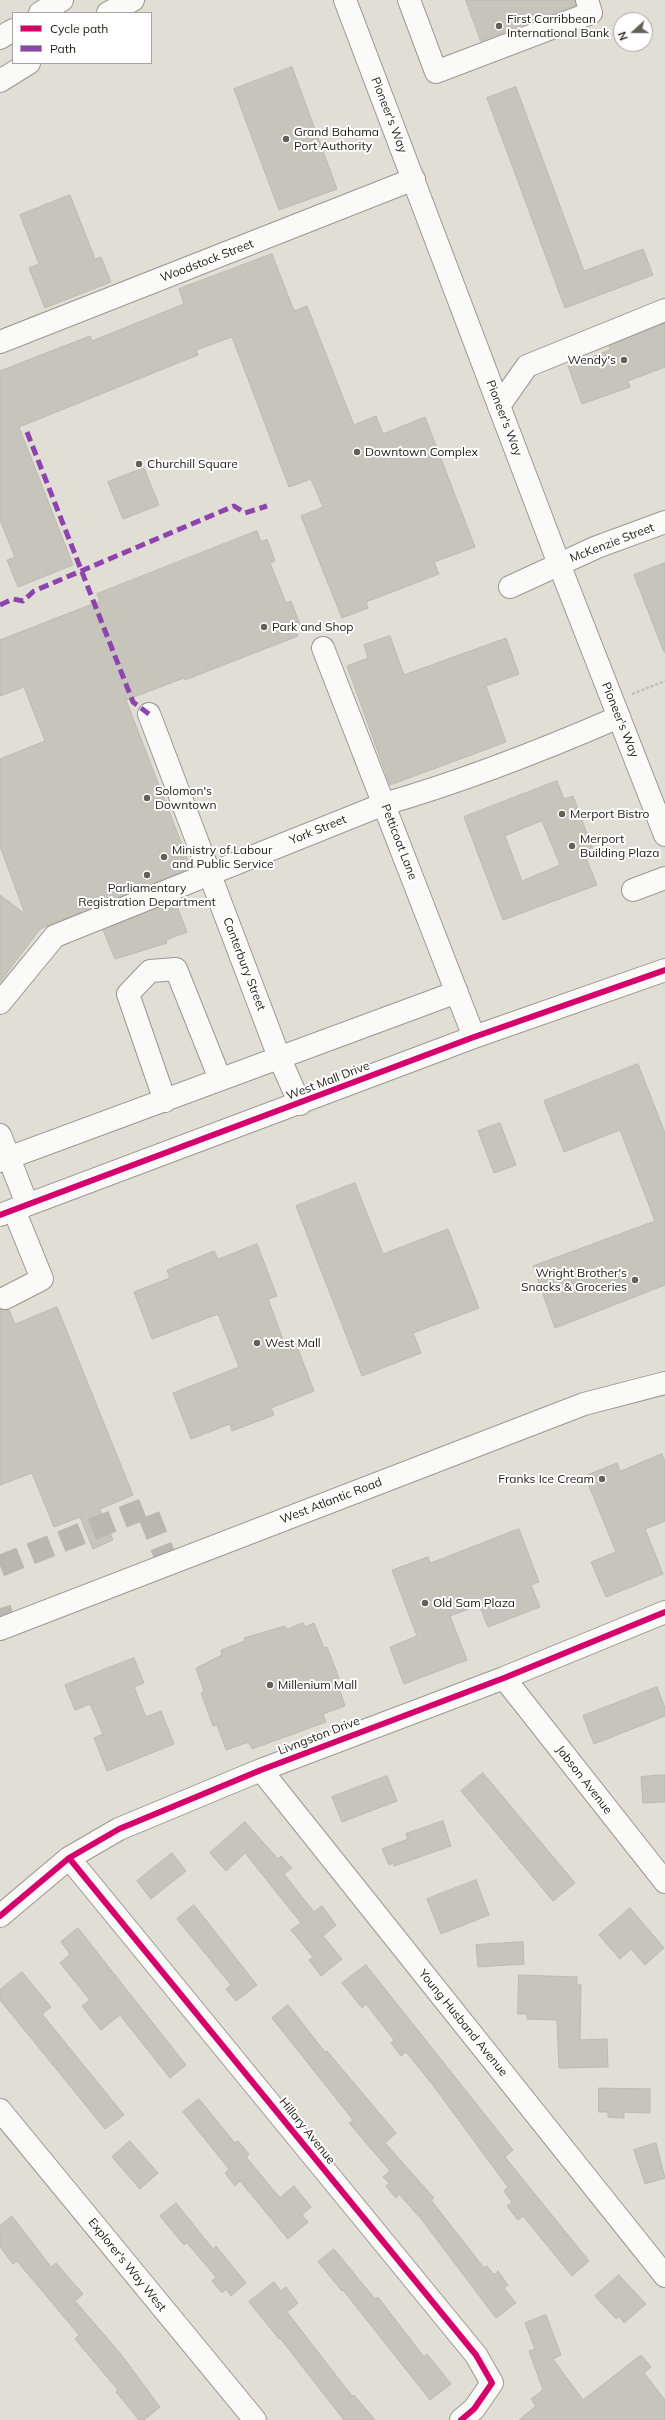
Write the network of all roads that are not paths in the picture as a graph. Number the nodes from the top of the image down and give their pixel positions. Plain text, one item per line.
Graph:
1 (62, 0) edge
2 (133, 0) edge
3 (345, 0) edge
4 (409, 0) edge
5 (587, 0) edge
6 (42, 12) edge
7 (110, 12) edge
8 (12, 31) edge
9 (0, 38) edge
10 (27, 64) edge
11 (0, 81) edge
12 (414, 179) junction
13 (665, 310) edge
14 (0, 342) edge
15 (499, 406) junction
16 (665, 522) edge
17 (559, 564) junction
18 (510, 587) dead end
19 (323, 648) dead end
20 (616, 709) junction
21 (149, 714) dead end
22 (384, 804) junction
23 (665, 835) edge
24 (210, 875) junction
25 (665, 878) edge
26 (633, 890) dead end
27 (665, 970) edge
28 (457, 992) junction
29 (0, 1003) edge
30 (474, 1037) junction
31 (279, 1057) junction
32 (220, 1080) junction
33 (165, 1101) junction
34 (300, 1104) junction
35 (0, 1136) edge
36 (4, 1160) edge
37 (9, 1210) edge
38 (4, 1298) dead end
39 (665, 1384) edge
40 (665, 1612) edge
41 (0, 1629) edge
42 (504, 1678) junction
43 (261, 1770) junction
44 (69, 1858) junction
45 (665, 1882) edge
46 (0, 1916) edge
47 (0, 2110) edge
48 (665, 2276) edge
49 (255, 2420) edge
50 (461, 2420) edge

1 - 6 street
2 - 7 street
3 - 12 street, Pioneer's Way
4 - 5 street
8 - 9 street
10 - 11 street
12 - 14 street, Woodstock Street
12 - 15 street, Pioneer's Way
13 - 15 street
15 - 17 street, Pioneer's Way
16 - 17 street, McKenzie Street
17 - 18 street, McKenzie Street
17 - 20 street, Pioneer's Way
19 - 22 street, Petticoat Lane
20 - 22 street, York Street
20 - 23 street, Pioneer's Way
21 - 24 street, Canterbury Street
22 - 24 street, York Street
22 - 28 street, Petticoat Lane
24 - 29 street, York Street
24 - 31 street, Canterbury Street
25 - 26 street
27 - 30 street, West Mall Drive
28 - 30 street, Petticoat Lane
28 - 31 street
30 - 34 street, West Mall Drive
31 - 32 street
31 - 34 street, Canterbury Street
32 - 33 street
32 - 33 street
33 - 36 street
34 - 37 street, West Mall Drive
35 - 36 street
36 - 37 street
37 - 38 street
39 - 41 street, West Atlantic Road
40 - 42 street, Livngston Drive
42 - 43 street, Livngston Drive
42 - 45 street, Jobson Avenue
43 - 44 street, Livngston Drive
43 - 48 street, Young Husband Avenue
44 - 46 street, Livngston Drive
44 - 50 street, Hillary Avenue
47 - 49 street, Explorer's Way West

